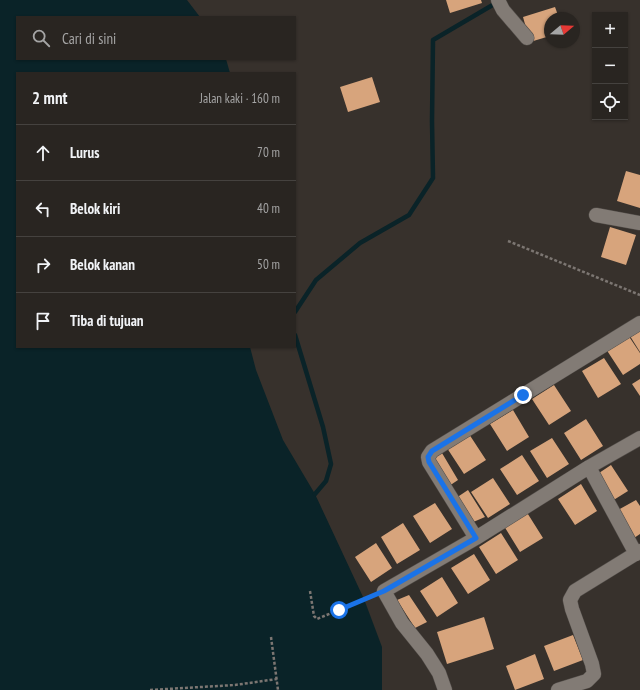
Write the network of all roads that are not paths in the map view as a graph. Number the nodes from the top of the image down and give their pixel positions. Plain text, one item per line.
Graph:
1 (501, 5) edge
2 (527, 38) dead end
3 (596, 215) dead end
4 (640, 223) edge
5 (640, 323) edge
6 (640, 438) edge
7 (588, 467) junction
8 (476, 538) junction
9 (638, 552) edge
10 (445, 690) edge
11 (558, 690) edge

1 - 2 street
3 - 4 street
5 - 8 street
6 - 7 street
7 - 8 street
7 - 9 street
8 - 10 street
9 - 11 street

